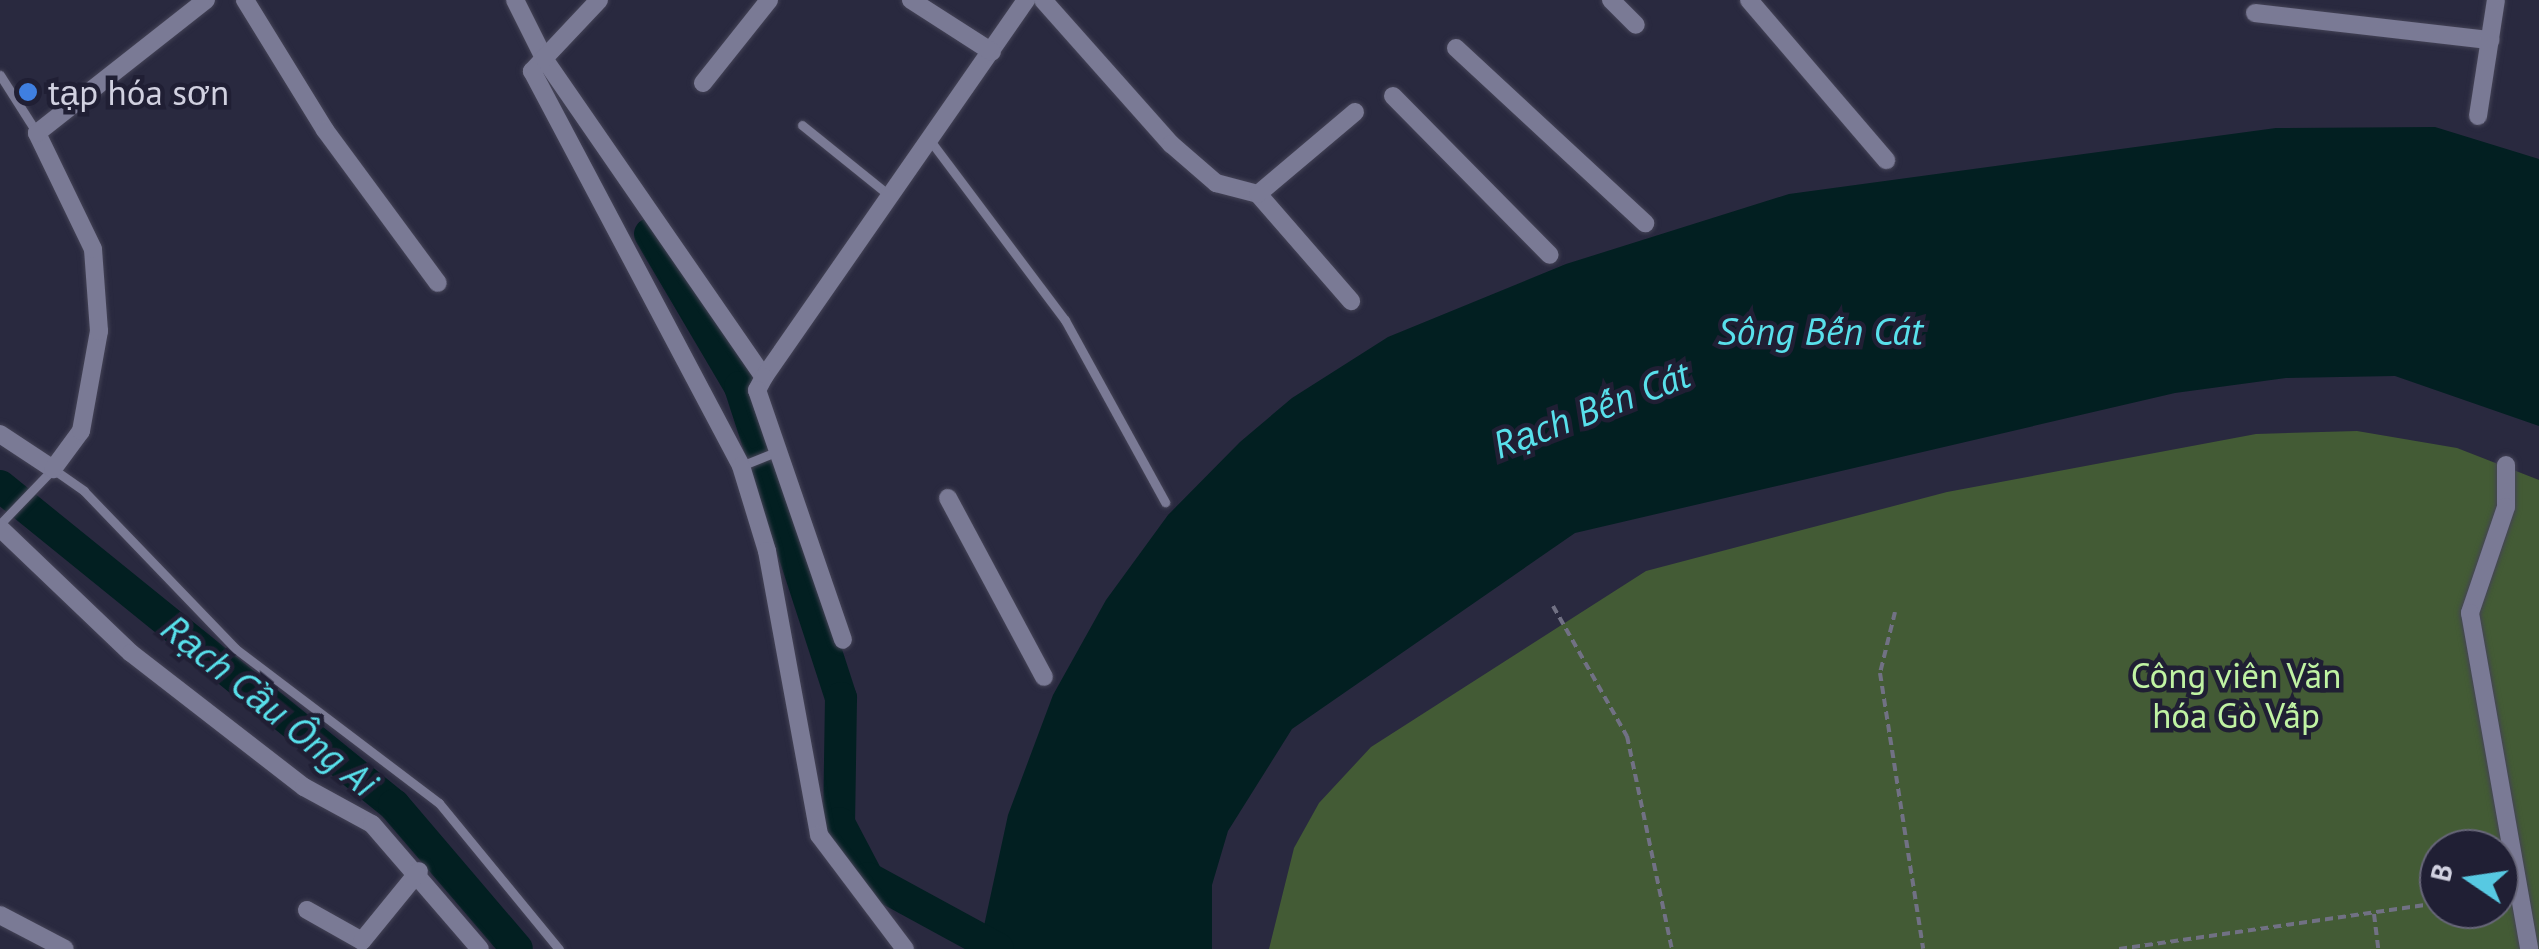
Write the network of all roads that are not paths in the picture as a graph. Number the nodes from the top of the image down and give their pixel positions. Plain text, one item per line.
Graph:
1 (206, 0) edge
2 (245, 0) edge
3 (515, 0) edge
4 (599, 0) edge
5 (768, 0) edge
6 (911, 0) edge
7 (1026, 0) edge
8 (1043, 0) edge
9 (1611, 0) edge
10 (1749, 0) edge
11 (2496, 0) edge
12 (2255, 12) dead end
13 (1636, 24) dead end
14 (2490, 40) junction
15 (1456, 48) dead end
16 (992, 52) junction
17 (545, 60) junction
18 (0, 75) edge
19 (702, 83) dead end
20 (1392, 96) dead end
21 (1356, 112) dead end
22 (2478, 116) dead end
23 (802, 125) dead end
24 (37, 133) junction
25 (932, 143) junction
26 (1886, 160) dead end
27 (1258, 194) junction
28 (892, 198) junction
29 (1644, 223) dead end
30 (1550, 255) dead end
31 (438, 283) dead end
32 (1351, 302) dead end
33 (764, 377) junction
34 (0, 434) edge
35 (776, 451) junction
36 (2506, 464) dead end
37 (744, 465) junction
38 (47, 474) junction
39 (948, 498) dead end
40 (1166, 502) dead end
41 (3, 522) edge
42 (843, 640) dead end
43 (1044, 677) dead end
44 (419, 871) junction
45 (306, 910) dead end
46 (0, 914) edge
47 (65, 949) edge
48 (480, 949) edge
49 (559, 949) edge
50 (905, 949) edge
51 (2529, 949) edge

1 - 24 street
2 - 31 street
3 - 17 street
4 - 17 street
5 - 19 street
6 - 16 street
7 - 16 street
8 - 27 street
9 - 13 street
10 - 26 street
11 - 14 street
12 - 14 street
14 - 22 street
15 - 29 street
16 - 25 street
17 - 33 street
17 - 37 street
18 - 24 lane
20 - 30 street
21 - 27 street
23 - 28 lane
24 - 38 street
25 - 28 street
25 - 40 lane
27 - 32 street
28 - 33 street
33 - 35 street
34 - 38 street
35 - 37 lane
35 - 42 street
36 - 51 street
37 - 50 street
38 - 41 lane
38 - 49 lane
39 - 43 street
41 - 44 street
44 - 45 street
44 - 48 street
46 - 47 street

